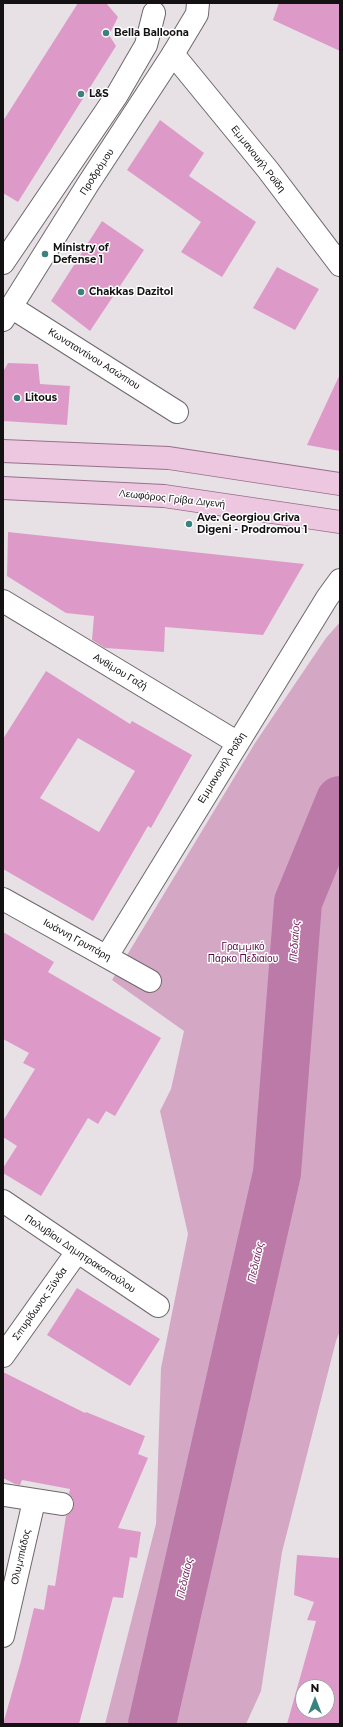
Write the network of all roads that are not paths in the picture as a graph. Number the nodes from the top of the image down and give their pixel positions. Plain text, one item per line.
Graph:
1 (198, 3) edge
2 (153, 8) edge
3 (190, 23) junction
4 (173, 54) junction
5 (3, 263) edge
6 (340, 266) edge
7 (7, 314) edge
8 (178, 412) dead end
9 (6, 450) edge
10 (340, 484) edge
11 (3, 488) edge
12 (340, 522) edge
13 (340, 580) edge
14 (3, 601) edge
15 (238, 743) junction
16 (3, 899) edge
17 (107, 956) junction
18 (150, 981) dead end
19 (3, 1201) edge
20 (77, 1252) junction
21 (158, 1306) dead end
22 (3, 1356) edge
23 (4, 1495) dead end
24 (34, 1501) junction
25 (62, 1504) dead end
26 (3, 1636) edge

1 - 3 street, Προδρόμου
2 - 3 street
2 - 5 street
3 - 4 street, Προδρόμου
4 - 6 street, Εμμανουήλ Ροϊδη
4 - 7 street, Προδρόμου
7 - 8 street, Κωνσταντίνου Ασώπιου
9 - 10 main road
11 - 12 main road, Λεωφόρος Γρίβα Διγενή
13 - 15 street, Εμμανουήλ Ροΐδη
14 - 15 street, Ανθίμου Γαζή
15 - 17 street, Εμμανουήλ Ροΐδη
16 - 17 street, Ιωάννη Γρυπάρη
17 - 18 street, Ιωάννη Γρυπάρη
19 - 20 street, Πολυβίου Δημητρακοπούλου
20 - 21 street, Πολυβίου Δημητρακοπούλου
20 - 22 street, Σπυρίδωνος Ξύνδα
23 - 24 street
24 - 25 street
24 - 26 street, Ολυμπιάδος

